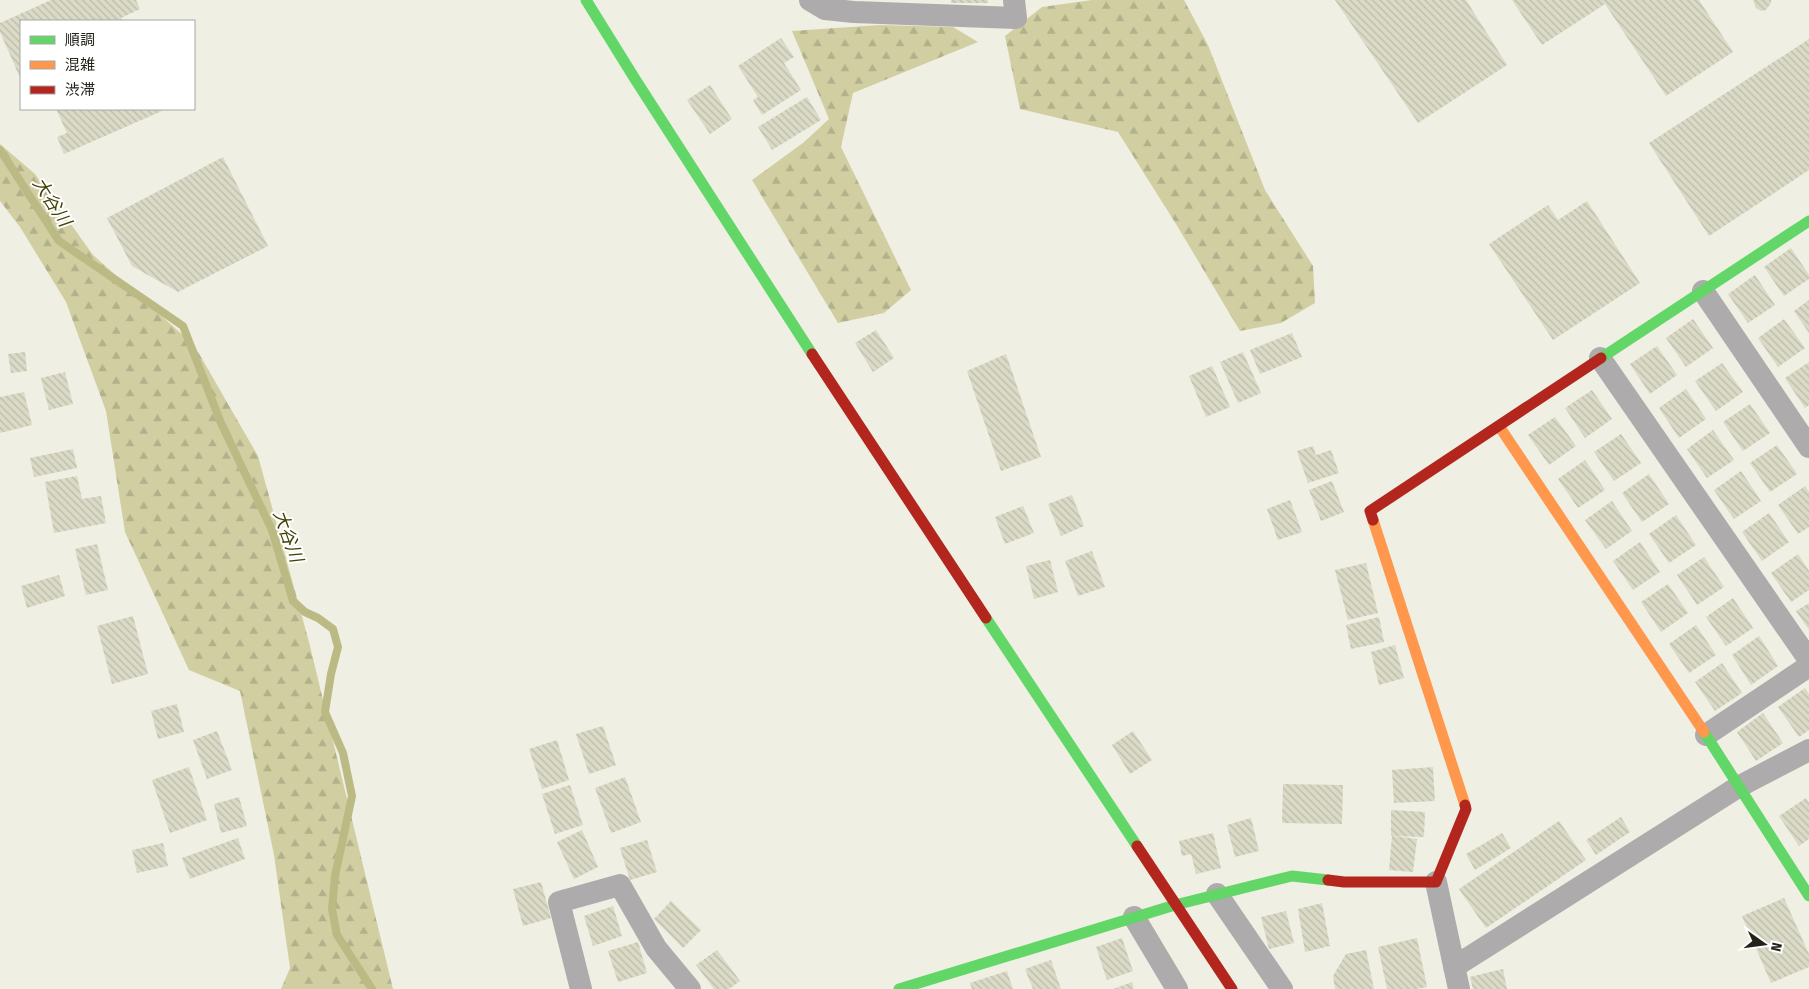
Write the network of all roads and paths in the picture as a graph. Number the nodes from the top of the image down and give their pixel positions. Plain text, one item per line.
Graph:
1 (810, 0) edge
2 (1014, 0) edge
3 (592, 1) edge
4 (1807, 227) edge
5 (1703, 291) junction
6 (1600, 358) junction
7 (1499, 426) junction
8 (1809, 447) edge
9 (1809, 660) edge
10 (1809, 666) edge
11 (1706, 735) junction
12 (1809, 750) edge
13 (1738, 787) junction
14 (1436, 882) junction
15 (1216, 894) junction
16 (1809, 896) edge
17 (1175, 905) junction
18 (1134, 917) junction
19 (1457, 978) edge
20 (582, 989) edge
21 (690, 989) edge
22 (899, 989) edge
23 (1177, 989) edge
24 (1232, 989) edge
25 (1282, 989) edge

1 - 2 street
3 - 17 street
4 - 5 street
5 - 6 street
5 - 8 street
6 - 7 street
6 - 9 street
7 - 11 street
7 - 14 street
10 - 11 street
11 - 13 street
12 - 13 street
13 - 16 street
13 - 19 street
14 - 15 street
14 - 19 street
15 - 17 street
15 - 25 street
17 - 18 street
17 - 24 street
18 - 22 street
18 - 23 street
20 - 21 street

